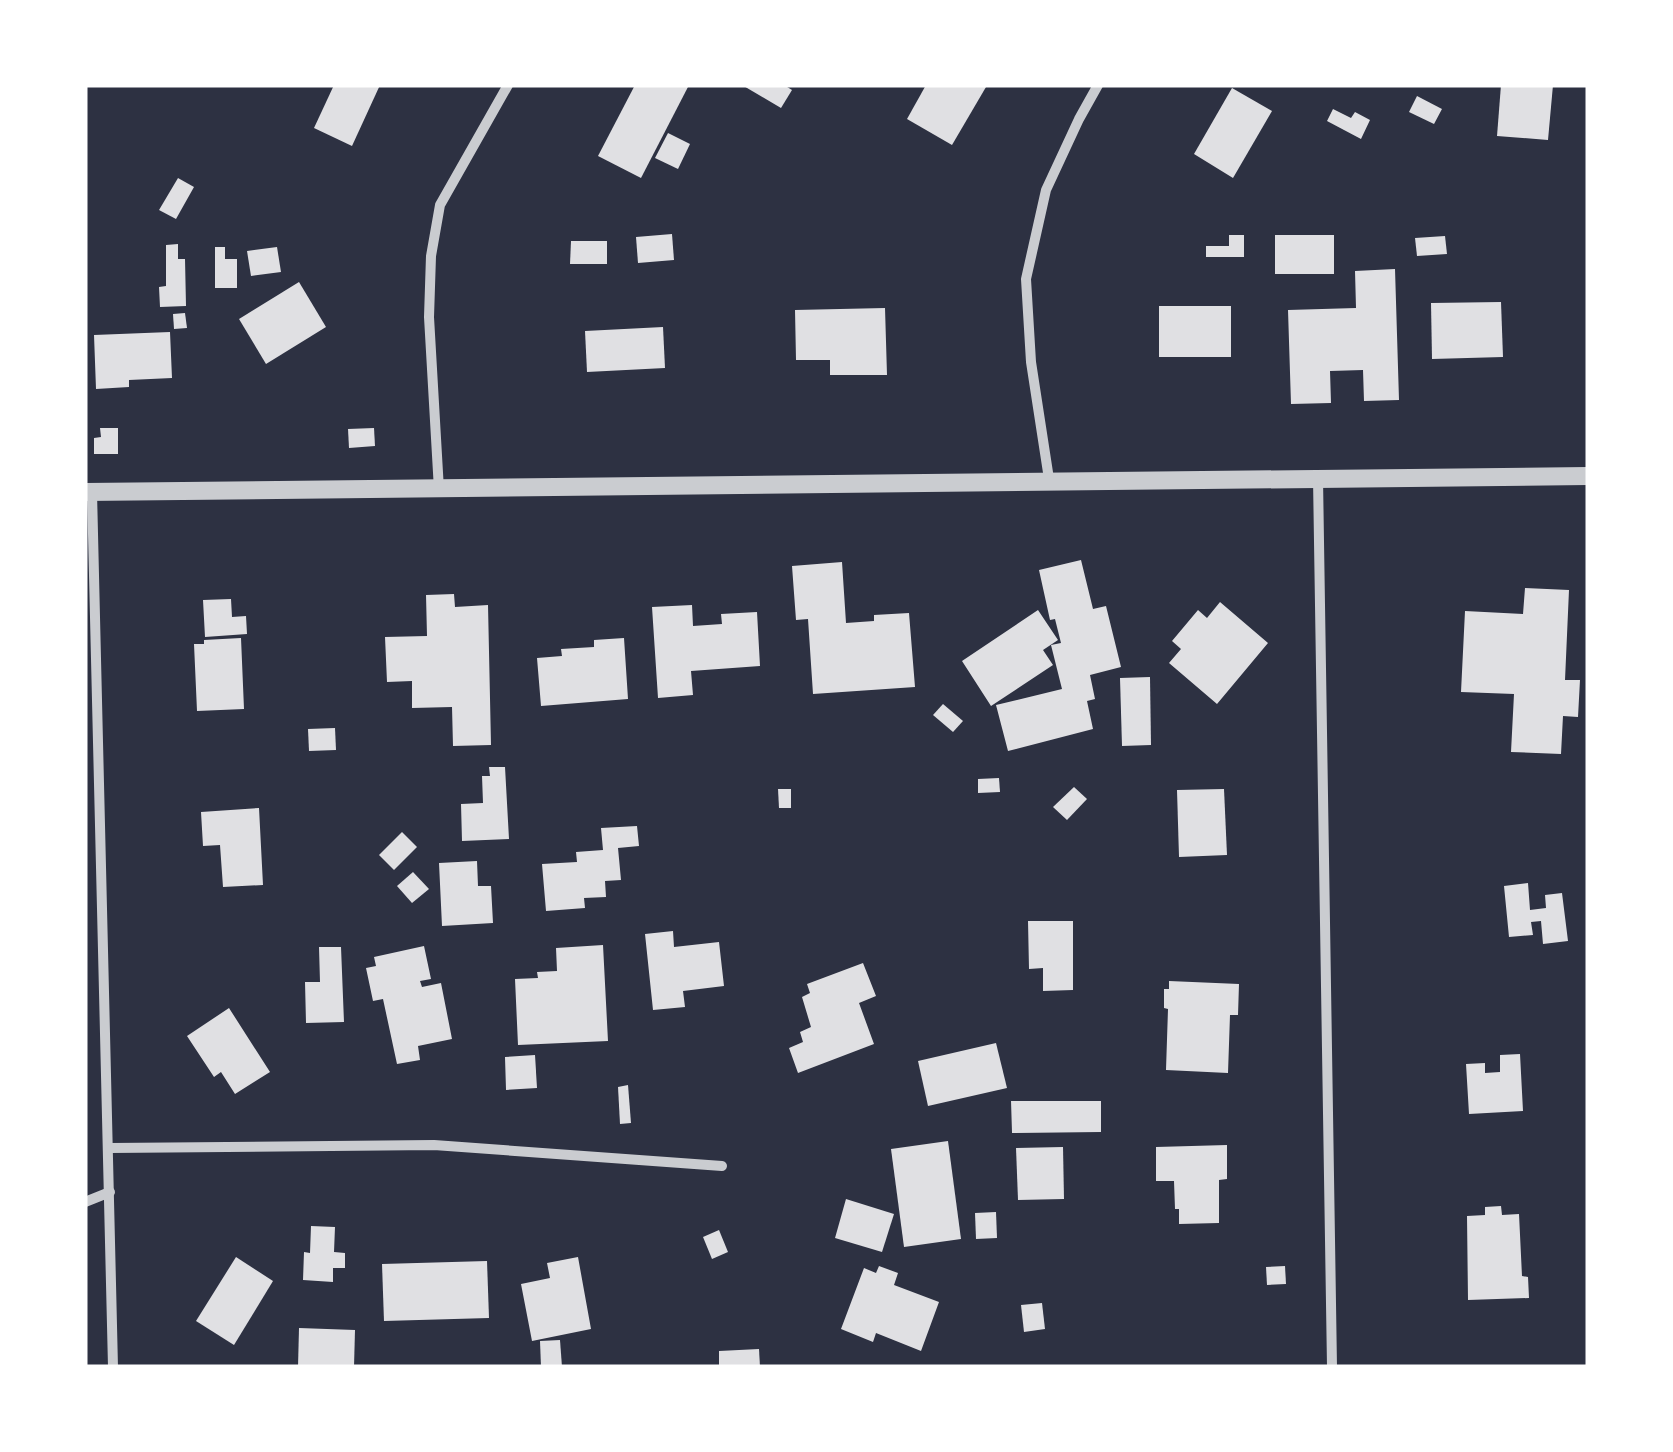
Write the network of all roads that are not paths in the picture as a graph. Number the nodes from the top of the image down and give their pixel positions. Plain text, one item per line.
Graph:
1 (508, 85) edge
2 (1098, 85) edge
3 (1588, 476) edge
4 (1318, 477) junction
5 (1049, 480) junction
6 (439, 490) junction
7 (88, 492) edge
8 (110, 1148) junction
9 (722, 1166) dead end
10 (110, 1192) junction
11 (85, 1202) edge
12 (113, 1367) edge
13 (1332, 1367) edge

1 - 6 street
2 - 5 street
3 - 4 street
4 - 5 street
4 - 13 street
5 - 6 street
6 - 7 street
7 - 8 street
8 - 9 street
8 - 10 street
10 - 11 street
10 - 12 street

